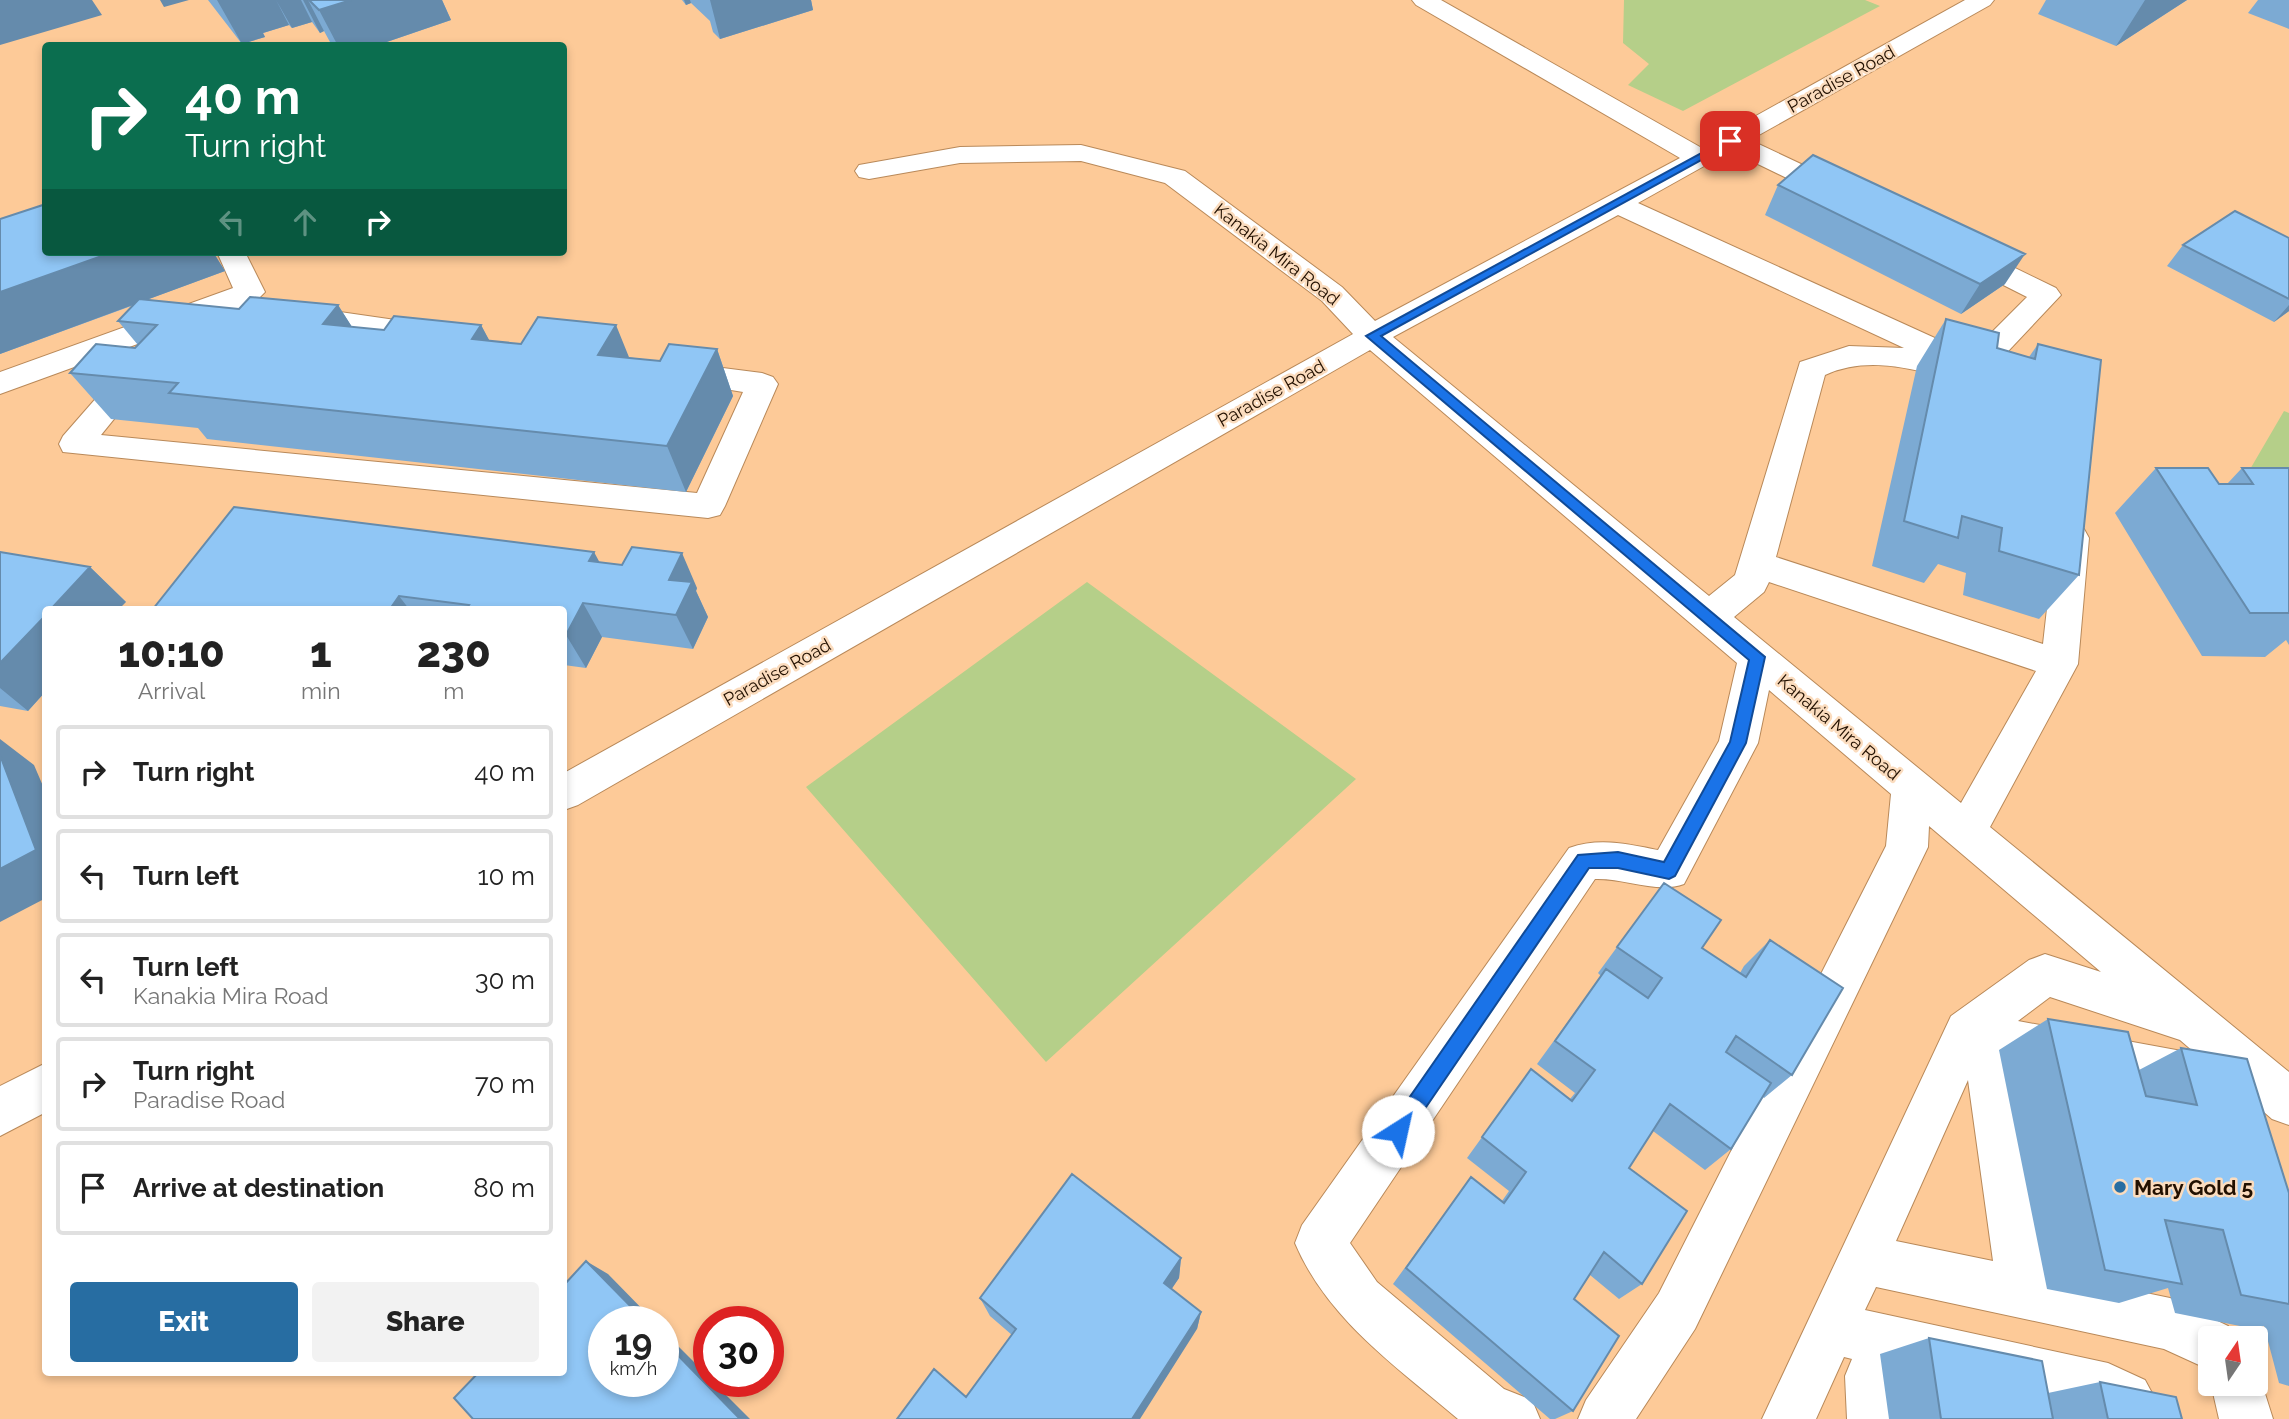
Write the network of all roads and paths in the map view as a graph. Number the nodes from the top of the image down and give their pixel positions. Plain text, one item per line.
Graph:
1 (1982, 0) edge
2 (1432, 4) edge
3 (1730, 141) junction
4 (1700, 158) junction
5 (869, 171) dead end
6 (1617, 204) junction
7 (1861, 204) edge
8 (1935, 240) edge
9 (233, 256) edge
10 (219, 303) junction
11 (184, 316) junction
12 (1372, 336) junction
13 (463, 340) edge
14 (653, 368) edge
15 (0, 383) edge
16 (2009, 385) edge
17 (2075, 511) edge
18 (1756, 564) junction
19 (1709, 617) junction
20 (1757, 657) junction
21 (2059, 664) junction
22 (1912, 787) junction
23 (567, 791) edge
24 (1967, 831) junction
25 (2197, 1025) junction
26 (42, 1088) edge
27 (2289, 1102) edge
28 (0, 1112) edge
29 (2218, 1120) edge
30 (1863, 1259) junction
31 (2023, 1293) junction
32 (1832, 1328) junction
33 (2198, 1338) edge
34 (1887, 1370) edge
35 (2240, 1396) edge
36 (1513, 1419) edge
37 (1605, 1419) edge
38 (1789, 1419) edge
39 (2139, 1419) edge
40 (2246, 1419) edge

1 - 3 street, Paradise Road
2 - 4 street
3 - 4 street, Paradise Road
3 - 7 street
4 - 6 street, Paradise Road
5 - 12 street, Kanakia Mira Road
6 - 8 street
6 - 12 street, Paradise Road
9 - 10 street
10 - 11 street
10 - 13 street
11 - 14 street
11 - 15 street
12 - 19 street, Kanakia Mira Road
12 - 23 street, Paradise Road
16 - 18 street
17 - 21 street
18 - 19 street
18 - 21 street
19 - 20 street, Kanakia Mira Road
20 - 22 street, Kanakia Mira Road
20 - 36 street
21 - 24 street
22 - 24 street, Kanakia Mira Road
22 - 37 street
24 - 25 street, Kanakia Mira Road
25 - 27 street, Kanakia Mira Road
25 - 30 street
26 - 28 street
29 - 31 street
30 - 31 street
30 - 32 street
31 - 33 street
32 - 34 street
32 - 38 street
34 - 39 street
35 - 40 street

